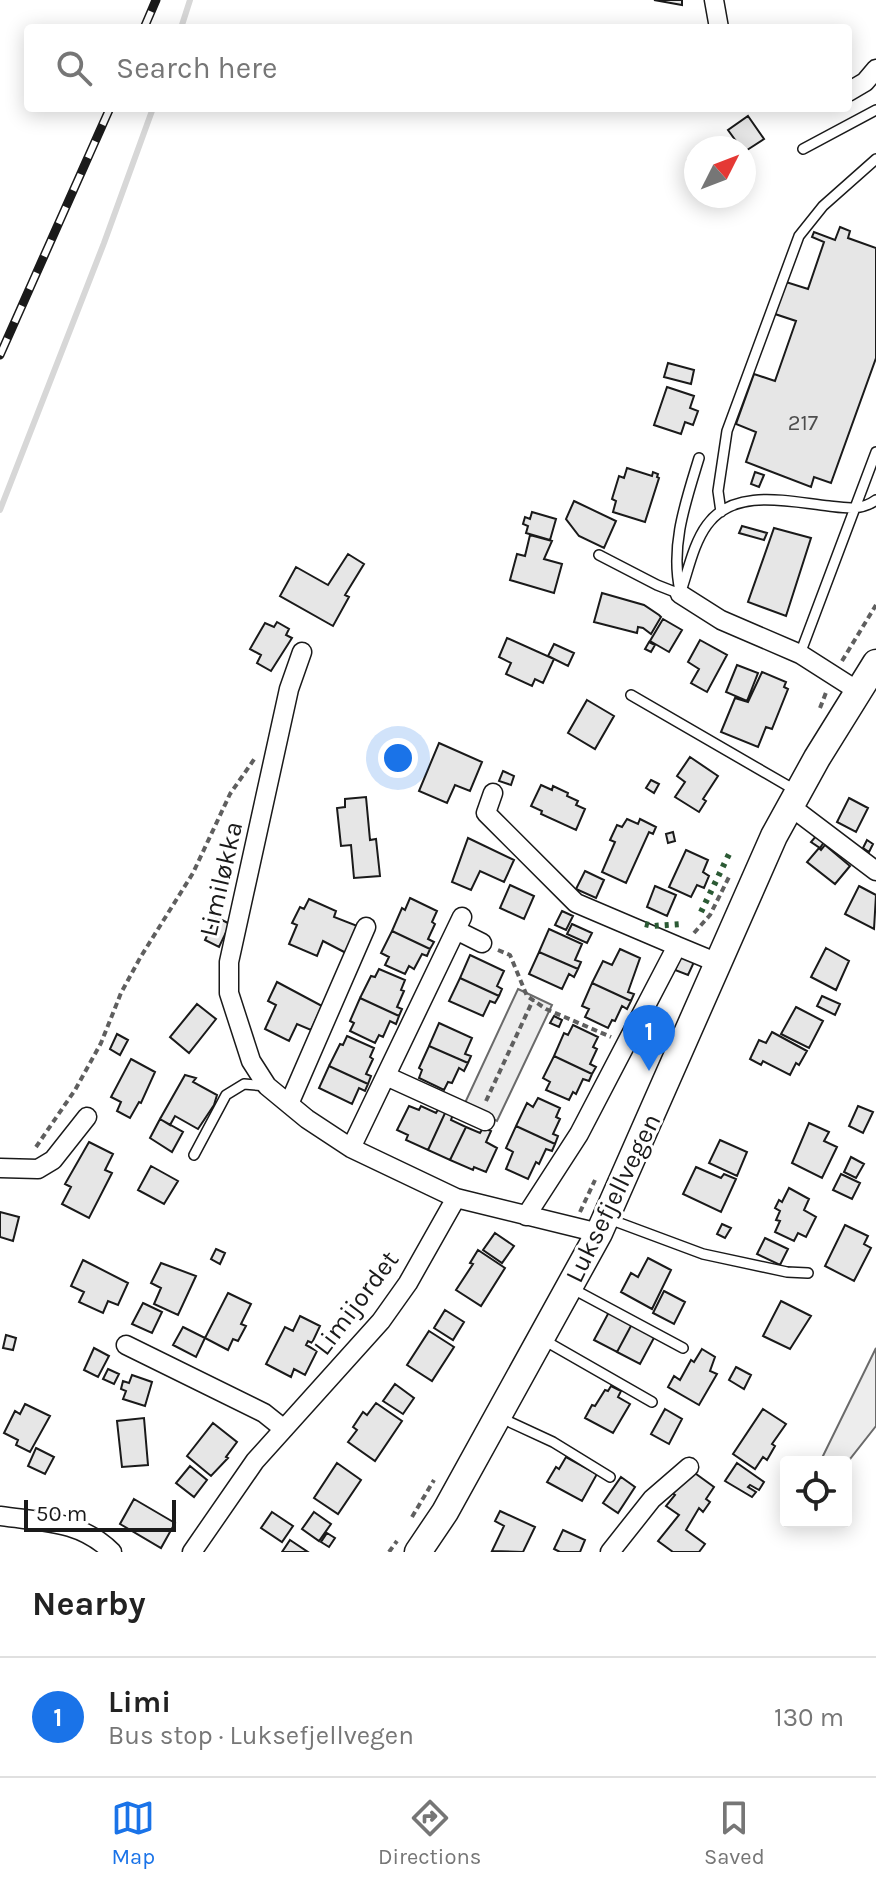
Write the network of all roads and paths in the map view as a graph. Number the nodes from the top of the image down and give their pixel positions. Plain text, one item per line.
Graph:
1 (714, 0) edge
2 (718, 24) edge
3 (876, 69) edge
4 (852, 90) edge
5 (876, 110) edge
6 (803, 149) dead end
7 (876, 159) edge
8 (876, 452) edge
9 (699, 458) dead end
10 (876, 500) edge
11 (856, 509) junction
12 (721, 512) junction
13 (599, 555) dead end
14 (680, 594) junction
15 (302, 652) dead end
16 (800, 654) junction
17 (876, 663) edge
18 (858, 691) junction
19 (631, 695) dead end
20 (280, 731) junction
21 (493, 793) dead end
22 (794, 799) junction
23 (876, 871) edge
24 (366, 927) dead end
25 (482, 943) joint
26 (685, 943) junction
27 (718, 963) junction
28 (534, 1000) junction
29 (627, 1044) junction
30 (386, 1076) junction
31 (267, 1086) junction
32 (289, 1104) junction
33 (87, 1117) dead end
34 (482, 1119) joint
35 (351, 1148) junction
36 (194, 1155) dead end
37 (8, 1169) edge
38 (598, 1173) dead end
39 (456, 1198) junction
40 (526, 1216) junction
41 (602, 1226) junction
42 (572, 1228) junction
43 (808, 1273) dead end
44 (570, 1287) junction
45 (542, 1339) junction
46 (126, 1345) dead end
47 (683, 1348) dead end
48 (652, 1402) dead end
49 (499, 1417) junction
50 (284, 1429) junction
51 (689, 1467) dead end
52 (441, 1468) dead end
53 (610, 1477) dead end
54 (0, 1516) edge
55 (411, 1518) dead end
56 (410, 1541) edge
57 (112, 1552) edge
58 (192, 1552) edge
59 (389, 1552) edge
60 (610, 1552) edge

1 - 2 street
3 - 4 street
5 - 6 lane
7 - 12 lane
8 - 11 lane
9 - 14 lane
10 - 11 lane
11 - 12 lane
11 - 16 lane
12 - 14 lane
13 - 14 lane
14 - 16 street
15 - 20 street, Limiløkka
16 - 18 street
17 - 18 main road, Luksefjellvegen
18 - 22 main road, Luksefjellvegen
19 - 22 lane
20 - 31 street, Limiløkka
20 - 37 path
21 - 26 street
22 - 23 street
22 - 27 main road, Luksefjellvegen
24 - 32 street
25 - 28 path
25 - 30 street
26 - 27 street
26 - 29 street
27 - 41 main road, Luksefjellvegen
28 - 29 path
28 - 34 path
29 - 40 street
30 - 34 street
30 - 35 street
31 - 32 street, Limiløkka
31 - 36 lane
32 - 35 street, Limiløkka
33 - 37 street
35 - 39 street, Limiløkka
38 - 42 path
39 - 40 street, Limiløkka
39 - 50 street, Limijordet
40 - 42 street, Limiløkka
41 - 42 street, Limiløkka
41 - 43 lane
41 - 44 main road, Luksefjellvegen
44 - 45 main road, Luksefjellvegen
44 - 47 lane
45 - 48 lane
45 - 49 main road, Luksefjellvegen
46 - 50 street
49 - 53 lane
49 - 56 main road, Luksefjellvegen
50 - 58 street, Limijordet
51 - 60 street
52 - 55 path
54 - 57 street
56 - 59 path

